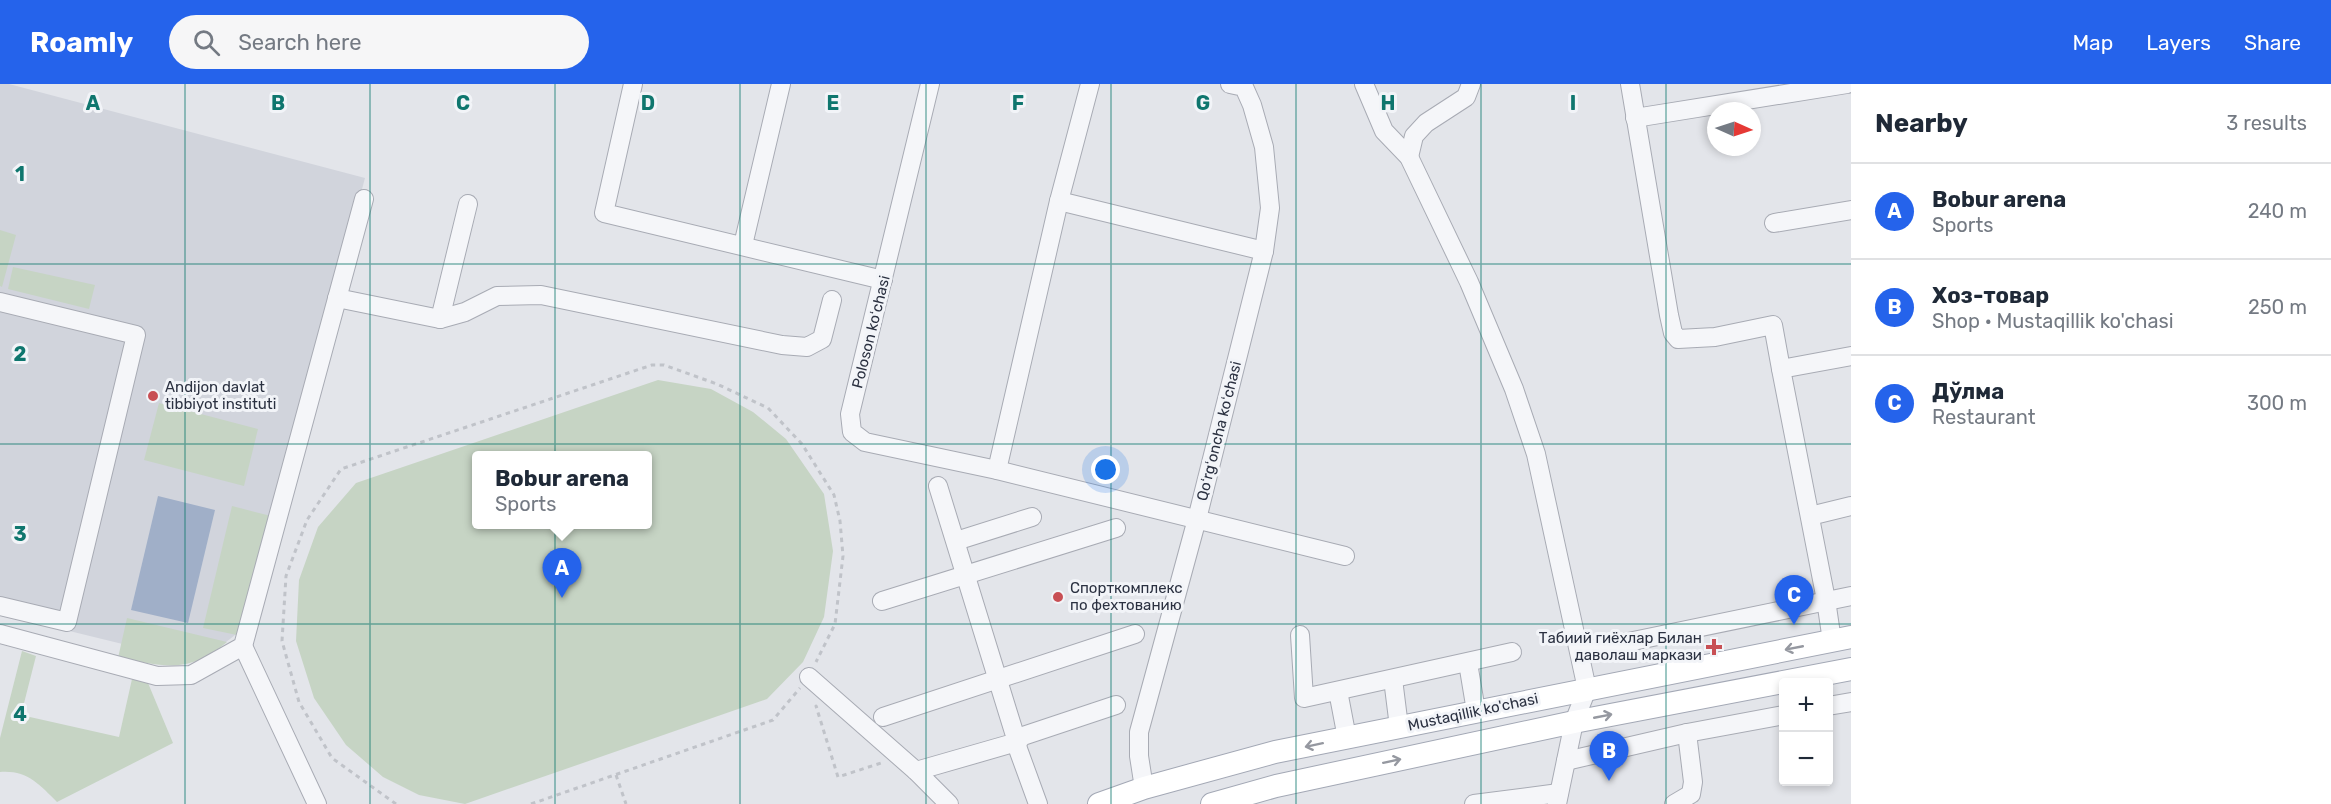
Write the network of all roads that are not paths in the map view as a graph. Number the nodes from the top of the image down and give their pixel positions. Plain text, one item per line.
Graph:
1 (633, 84) edge
2 (781, 84) edge
3 (930, 84) edge
4 (1089, 84) edge
5 (1230, 84) edge
6 (1364, 84) edge
7 (1471, 84) edge
8 (1630, 84) edge
9 (1847, 84) edge
10 (1635, 118) junction
11 (1409, 157) junction
12 (364, 199) dead end
13 (1059, 201) junction
14 (468, 204) dead end
15 (1851, 210) edge
16 (1774, 223) dead end
17 (743, 245) junction
18 (1264, 251) junction
19 (883, 280) junction
20 (337, 298) junction
21 (832, 300) dead end
22 (0, 302) edge
23 (440, 320) junction
24 (1851, 356) edge
25 (1781, 369) junction
26 (998, 470) junction
27 (938, 486) dead end
28 (1851, 506) edge
29 (1810, 516) junction
30 (1032, 518) dead end
31 (1197, 519) junction
32 (1116, 528) dead end
33 (956, 541) junction
34 (1344, 556) dead end
35 (966, 574) junction
36 (1851, 596) edge
37 (1826, 600) junction
38 (882, 601) dead end
39 (0, 606) edge
40 (0, 634) edge
41 (1135, 634) dead end
42 (1300, 635) dead end
43 (1842, 639) edge
44 (243, 646) junction
45 (1512, 652) dead end
46 (1580, 652) junction
47 (1468, 663) junction
48 (1851, 669) edge
49 (809, 677) road end
50 (998, 679) junction
51 (1393, 679) junction
52 (1587, 689) junction
53 (1338, 691) junction
54 (1851, 702) edge
55 (1116, 705) dead end
56 (1833, 705) edge
57 (1476, 711) junction
58 (1779, 715) edge
59 (883, 717) dead end
60 (1574, 722) junction
61 (1399, 727) junction
62 (1687, 733) junction
63 (1347, 738) junction
64 (1017, 742) junction
65 (1566, 760) junction
66 (916, 771) junction
67 (1146, 796) edge
68 (1558, 798) edge
69 (1695, 799) edge
70 (317, 804) edge
71 (949, 804) edge
72 (1038, 804) edge
73 (1099, 804) edge
74 (1212, 804) edge
75 (1474, 804) edge
76 (1674, 804) edge

1 - 17 street
2 - 17 street
3 - 19 street, Poloson koʻchasi
4 - 13 street
5 - 18 street, Qoʻrgʻoncha koʻchasi
6 - 11 street
7 - 11 street
8 - 10 street
9 - 10 street
10 - 25 street
11 - 46 street
12 - 20 street
13 - 18 street
13 - 26 street
14 - 23 street
15 - 16 street
17 - 19 street
18 - 31 street, Qoʻrgʻoncha koʻchasi
19 - 26 street, Poloson koʻchasi
20 - 23 street
20 - 44 street
21 - 23 street
22 - 39 street
24 - 25 street
25 - 29 street
26 - 31 street, Poloson koʻchasi
27 - 33 street
28 - 29 street
29 - 37 street
30 - 33 street
31 - 34 street, Poloson koʻchasi
31 - 67 street, Qoʻrgʻoncha koʻchasi
32 - 35 street
33 - 35 street
35 - 38 street
35 - 50 street
36 - 37 street
37 - 43 street
37 - 46 street
40 - 44 street
41 - 50 street
42 - 53 street
43 -> 52 main road, Mustaqillik ko'chasi
44 - 70 street
45 - 47 street
46 - 52 street
47 - 51 street
47 - 57 street
60 -> 48 main road, Mustaqillik ko'chasi
49 - 66 street
50 - 59 street
50 - 64 street
51 - 53 street
51 - 61 street
52 - 57 main road, Mustaqillik ko'chasi
52 - 60 street
53 - 63 street
54 - 56 street
55 - 64 street
57 - 61 main road, Mustaqillik ko'chasi
58 - 62 street
60 - 65 street
74 -> 60 main road, Mustaqillik ko'chasi
61 - 63 main road, Mustaqillik ko'chasi
62 - 65 street
62 - 69 street
63 -> 67 main road, Mustaqillik ko'chasi
64 - 66 street
64 - 72 street
65 - 68 street
66 - 71 street
67 - 73 main road, Mustaqillik ko'chasi
68 - 75 street
69 - 76 street

